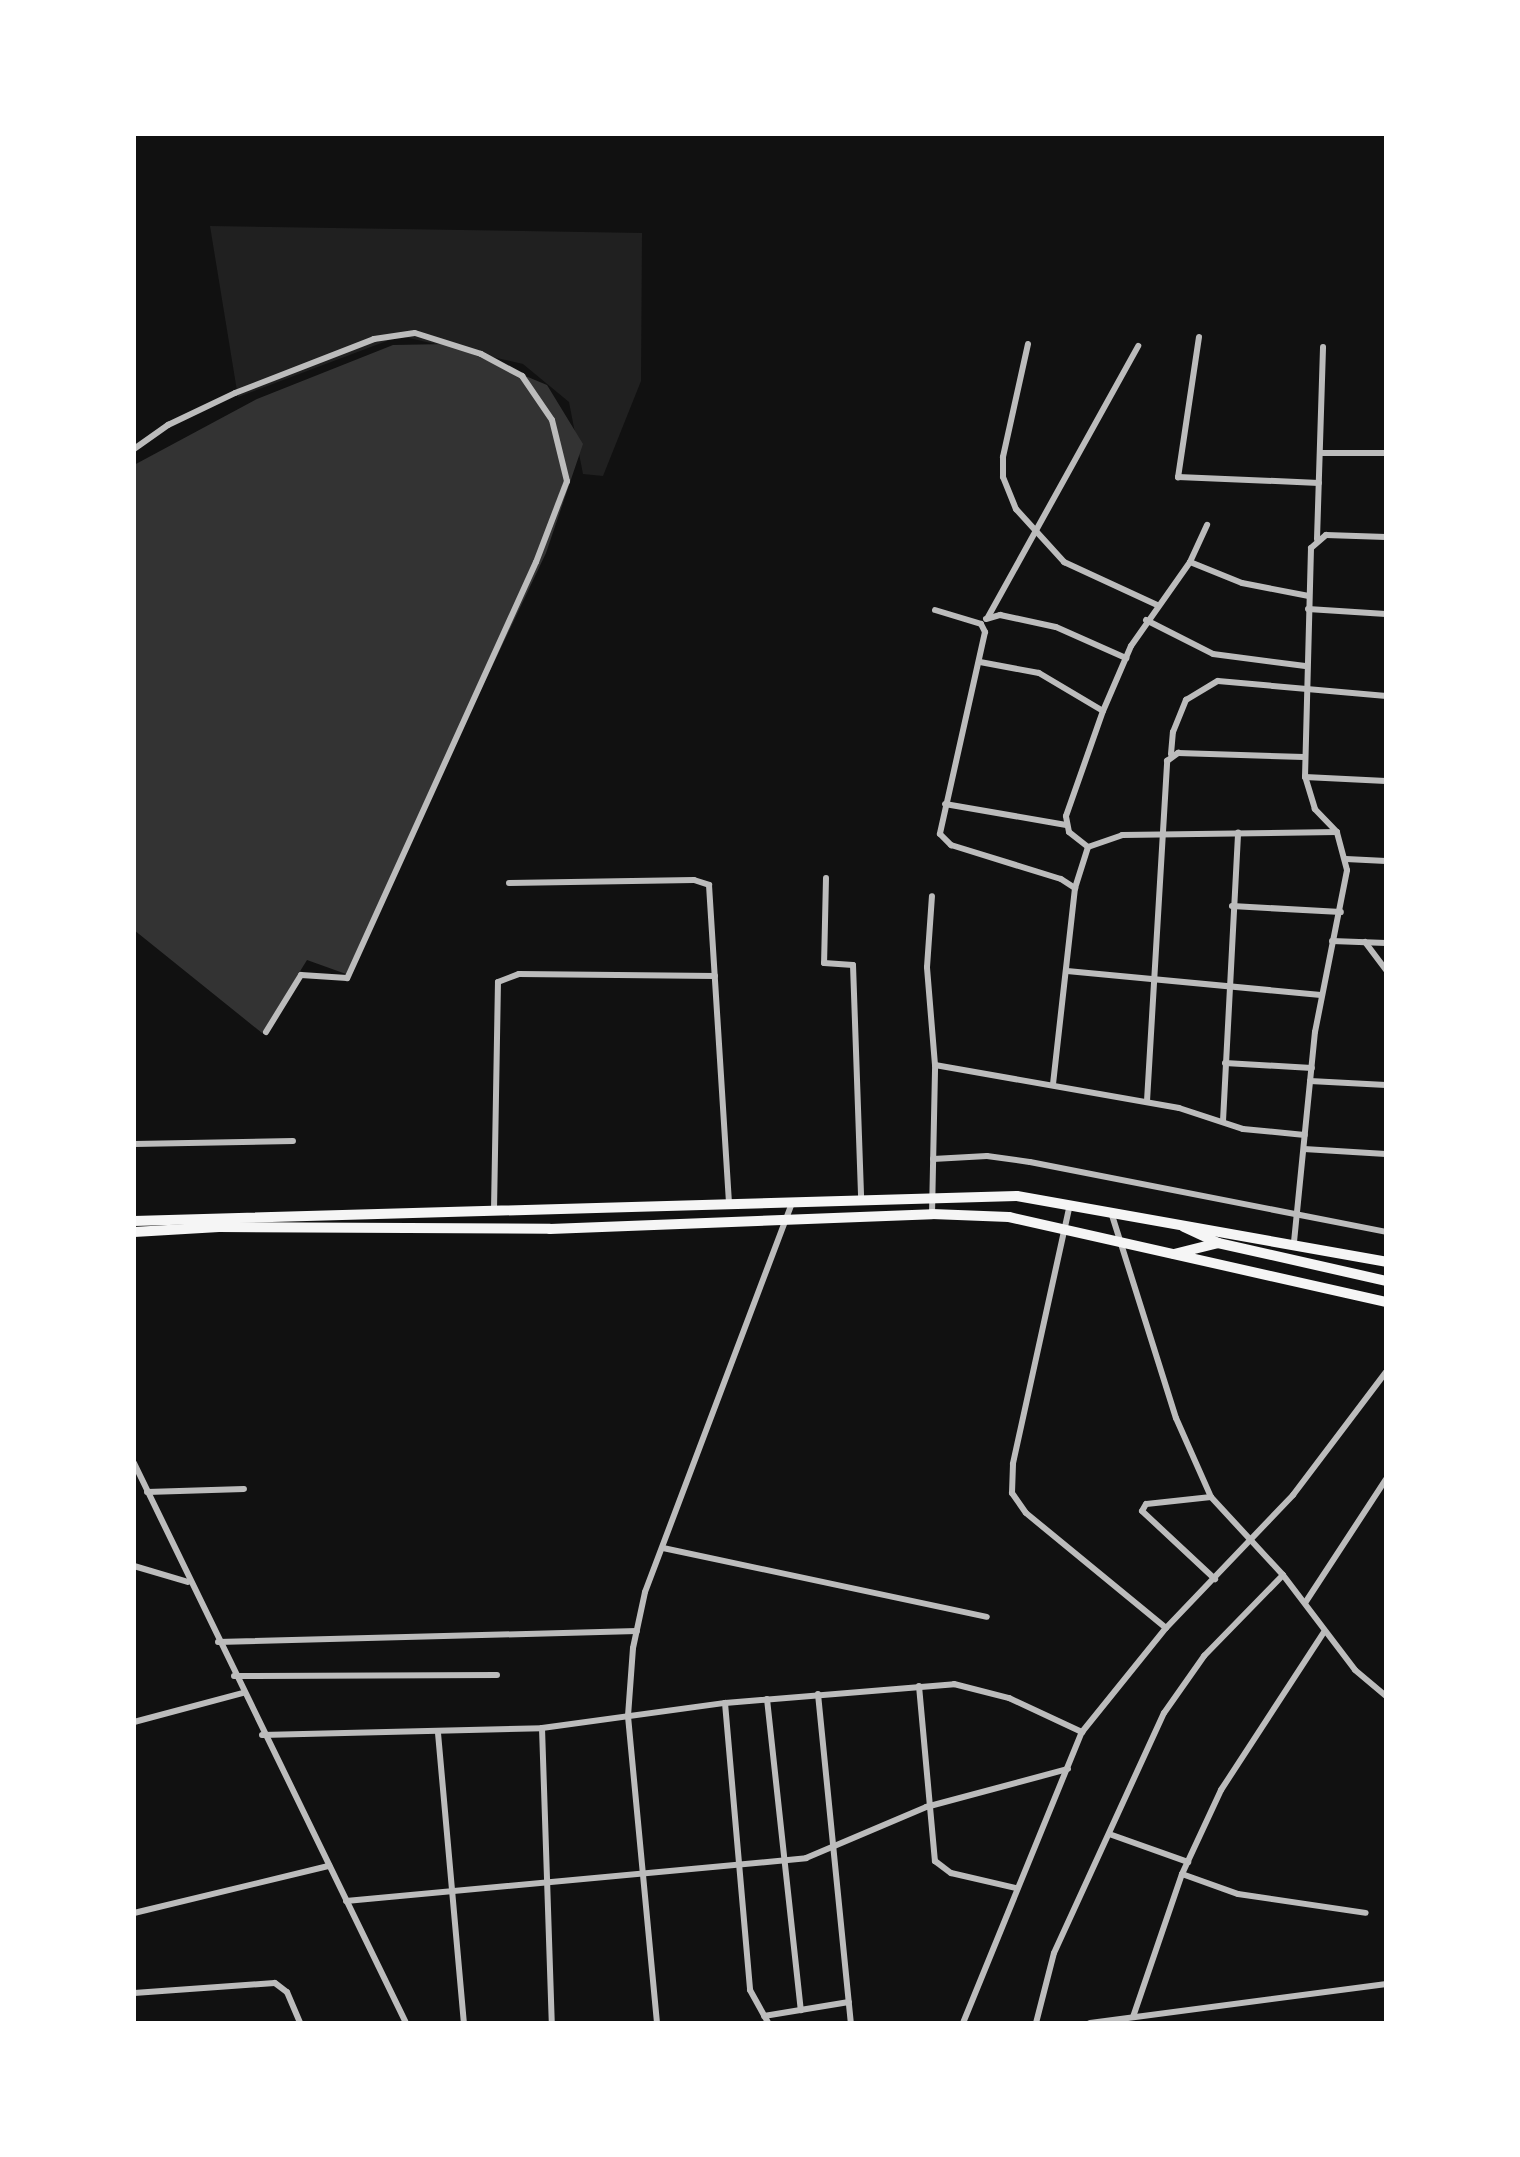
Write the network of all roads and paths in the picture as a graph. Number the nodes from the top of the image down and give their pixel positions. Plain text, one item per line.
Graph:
1 (1199, 337) dead end
2 (1028, 344) dead end
3 (1138, 346) dead end
4 (1323, 347) dead end
5 (134, 449) edge
6 (1320, 453) junction
7 (1386, 453) edge
8 (1319, 483) junction
9 (1207, 525) dead end
10 (1034, 531) junction
11 (1386, 537) edge
12 (1317, 539) junction
13 (1190, 562) junction
14 (1309, 596) junction
15 (1157, 605) junction
16 (1308, 609) junction
17 (935, 610) dead end
18 (1386, 614) edge
19 (988, 617) junction
20 (1146, 620) junction
21 (981, 624) junction
22 (1126, 658) junction
23 (980, 662) junction
24 (1305, 666) junction
25 (1305, 689) junction
26 (1386, 696) edge
27 (1103, 711) junction
28 (1171, 754) junction
29 (1304, 757) junction
30 (1305, 777) junction
31 (1386, 781) edge
32 (945, 804) junction
33 (1066, 825) junction
34 (1238, 832) junction
35 (1337, 832) junction
36 (1163, 833) junction
37 (1088, 847) junction
38 (1346, 859) junction
39 (1386, 861) edge
40 (826, 878) dead end
41 (509, 883) dead end
42 (1075, 888) junction
43 (932, 896) dead end
44 (1232, 906) junction
45 (1341, 912) junction
46 (1332, 941) junction
47 (1365, 942) junction
48 (1386, 943) edge
49 (1386, 970) edge
50 (1067, 971) junction
51 (715, 976) junction
52 (1153, 979) junction
53 (1229, 987) junction
54 (1321, 995) junction
55 (266, 1032) dead end
56 (1225, 1063) junction
57 (935, 1065) junction
58 (1312, 1068) junction
59 (1310, 1081) junction
60 (1053, 1085) junction
61 (1386, 1085) edge
62 (1147, 1101) junction
63 (1223, 1121) junction
64 (1305, 1135) junction
65 (293, 1141) dead end
66 (134, 1144) edge
67 (1304, 1149) junction
68 (1386, 1154) edge
69 (933, 1159) junction
70 (933, 1195) junction
71 (861, 1198) junction
72 (793, 1201) junction
73 (729, 1204) junction
74 (1070, 1204) junction
75 (663, 1206) junction
76 (494, 1210) junction
77 (1110, 1210) junction
78 (932, 1214) junction
79 (1298, 1214) junction
80 (786, 1218) junction
81 (134, 1221) edge
82 (1172, 1221) junction
83 (664, 1224) junction
84 (1065, 1226) junction
85 (134, 1232) edge
86 (1386, 1232) edge
87 (1119, 1242) junction
88 (1294, 1242) junction
89 (1222, 1244) junction
90 (1170, 1255) junction
91 (1386, 1262) edge
92 (1386, 1281) edge
93 (1386, 1302) edge
94 (1386, 1372) edge
95 (134, 1463) edge
96 (1386, 1479) edge
97 (244, 1489) dead end
98 (147, 1492) junction
99 (1211, 1497) junction
100 (1254, 1540) junction
101 (663, 1548) junction
102 (134, 1566) edge
103 (1283, 1575) junction
104 (1215, 1579) junction
105 (188, 1582) junction
106 (1305, 1603) junction
107 (987, 1617) dead end
108 (1166, 1628) junction
109 (637, 1631) junction
110 (1324, 1632) junction
111 (218, 1642) junction
112 (497, 1675) dead end
113 (234, 1676) junction
114 (919, 1686) junction
115 (243, 1693) junction
116 (818, 1694) junction
117 (1386, 1696) edge
118 (767, 1699) junction
119 (725, 1703) junction
120 (628, 1716) junction
121 (134, 1722) edge
122 (542, 1728) junction
123 (1082, 1732) junction
124 (438, 1733) junction
125 (262, 1735) junction
126 (1068, 1769) junction
127 (926, 1807) junction
128 (1112, 1835) junction
129 (834, 1847) junction
130 (787, 1860) junction
131 (1188, 1862) junction
132 (739, 1864) junction
133 (329, 1866) junction
134 (1182, 1874) junction
135 (640, 1876) junction
136 (547, 1885) junction
137 (1016, 1888) junction
138 (452, 1892) junction
139 (346, 1901) junction
140 (134, 1913) edge
141 (1366, 1913) dead end
142 (1386, 1984) edge
143 (134, 1993) edge
144 (849, 2002) junction
145 (801, 2010) junction
146 (1133, 2017) junction
147 (766, 2019) edge
148 (300, 2023) edge
149 (406, 2023) edge
150 (464, 2023) edge
151 (552, 2023) edge
152 (657, 2023) edge
153 (851, 2023) edge
154 (963, 2023) edge
155 (1036, 2023) edge
156 (1090, 2023) edge

1 - 8 street
2 - 10 street
3 - 10 street
4 - 6 street
5 - 55 street
6 - 7 street
6 - 8 street
8 - 12 street
9 - 13 street
10 - 15 street
10 - 19 street
11 - 12 street
12 - 14 street
13 - 14 street
13 - 15 street
14 - 16 street
15 - 20 street
16 - 18 street
16 - 24 street
17 - 21 street
19 - 21 street
19 - 22 street
20 - 22 street
20 - 24 street
21 - 23 street
22 - 27 street
23 - 27 street
23 - 32 street
24 - 25 street
25 - 26 street
25 - 28 street
25 - 29 street
27 - 33 street
28 - 29 street
28 - 36 street
29 - 30 street
30 - 31 street
30 - 35 street
32 - 33 street
32 - 42 street
33 - 37 street
34 - 35 street
34 - 36 street
34 - 44 street
35 - 38 street
36 - 37 street
36 - 52 street
37 - 42 street
38 - 39 street
38 - 45 street
40 - 71 street
41 - 51 street
42 - 50 street
43 - 57 street
44 - 45 street
44 - 53 street
45 - 46 street
46 - 47 street
46 - 54 street
47 - 48 street
47 - 49 street
50 - 52 street
50 - 60 street
51 - 73 street
51 - 76 street
52 - 53 street
52 - 62 street
53 - 54 street
53 - 56 street
54 - 58 street
56 - 58 street
56 - 63 street
57 - 60 street
57 - 69 street
58 - 59 street
59 - 61 street
59 - 64 street
60 - 62 street
62 - 63 street
63 - 64 street
64 - 67 street
65 - 66 street
67 - 68 street
67 - 79 street
69 - 70 street
69 - 79 street
70 - 71 main road
70 - 74 main road
70 - 78 street
71 - 72 main road
72 - 73 main road
72 - 80 street
73 - 75 main road
74 - 77 main road
74 - 84 street
75 - 76 main road
75 - 83 main road
76 - 81 main road
77 - 82 main road
77 - 87 street
78 - 80 main road
78 - 84 main road
79 - 86 street
79 - 88 street
80 - 83 main road
80 - 101 street
82 - 88 main road
82 - 89 main road
83 - 85 main road
84 - 87 main road
84 - 108 street
87 - 90 main road
87 - 99 street
88 - 91 main road
89 - 90 main road
89 - 92 main road
90 - 93 main road
94 - 100 street
95 - 98 street
96 - 106 street
97 - 98 street
98 - 105 street
99 - 100 street
99 - 104 street
100 - 103 street
100 - 104 street
101 - 107 street
101 - 109 street
102 - 105 street
103 - 106 street
103 - 128 street
104 - 108 street
105 - 111 street
106 - 110 street
108 - 123 street
109 - 111 street
109 - 120 street
110 - 117 street
110 - 131 street
111 - 113 street
112 - 113 street
113 - 115 street
114 - 116 street
114 - 123 street
114 - 127 street
115 - 121 street
115 - 125 street
116 - 118 street
116 - 129 street
118 - 119 street
118 - 130 street
119 - 120 street
119 - 132 street
120 - 122 street
120 - 135 street
122 - 124 street
122 - 136 street
123 - 126 street
124 - 125 street
124 - 138 street
125 - 133 street
126 - 127 street
126 - 137 street
127 - 129 street
127 - 137 street
128 - 131 street
128 - 155 street
129 - 130 street
129 - 144 street
130 - 132 street
130 - 145 street
131 - 134 street
132 - 135 street
132 - 147 street
133 - 139 street
133 - 140 street
134 - 141 street
134 - 146 street
135 - 136 street
135 - 152 street
136 - 138 street
136 - 151 street
137 - 154 street
138 - 139 street
138 - 150 street
139 - 149 street
142 - 146 street
143 - 148 street
144 - 145 street
144 - 153 street
145 - 147 street
146 - 156 street

